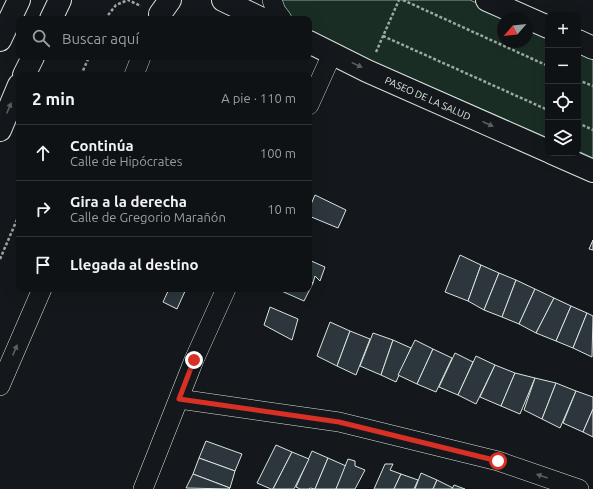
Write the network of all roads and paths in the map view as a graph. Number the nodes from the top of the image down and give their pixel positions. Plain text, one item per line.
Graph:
1 (19, 0) edge
2 (60, 0) edge
3 (223, 0) edge
4 (272, 0) edge
5 (399, 0) edge
6 (403, 0) edge
7 (487, 0) edge
8 (163, 8) edge
9 (52, 16) edge
10 (107, 16) edge
11 (256, 16) edge
12 (280, 16) edge
13 (545, 27) edge
14 (383, 36) junction
15 (0, 40) edge
16 (581, 42) edge
17 (312, 44) edge
18 (593, 48) edge
19 (332, 54) junction
20 (32, 60) edge
21 (88, 60) edge
22 (140, 60) edge
23 (545, 65) edge
24 (367, 71) junction
25 (26, 72) edge
26 (82, 72) edge
27 (135, 72) edge
28 (581, 81) edge
29 (593, 86) edge
30 (16, 93) edge
31 (312, 98) edge
32 (545, 109) edge
33 (581, 124) edge
34 (0, 130) edge
35 (593, 130) edge
36 (545, 150) edge
37 (559, 156) edge
38 (593, 171) edge
39 (16, 222) edge
40 (0, 259) edge
41 (41, 292) edge
42 (225, 292) edge
43 (0, 386) edge
44 (179, 399) junction
45 (572, 488) edge
46 (143, 489) edge

1 - 15 main road
2 - 9 main road
3 - 11 main road
4 - 12 street
5 - 14 path
6 - 23 path
7 - 13 main road
8 - 10 path
14 - 24 path
14 - 32 path
16 - 18 main road
17 - 19 main road, PASEO DE LA SALUD
19 -> 24 main road, PASEO DE LA SALUD
19 - 31 street
20 - 25 main road
21 - 26 path
22 - 27 street
24 -> 36 main road, PASEO DE LA SALUD
28 - 29 path
34 -> 30 main road
33 - 35 path
37 - 38 main road
39 - 40 path
43 -> 41 street
42 - 44 street
45 -> 44 street
44 - 46 street

